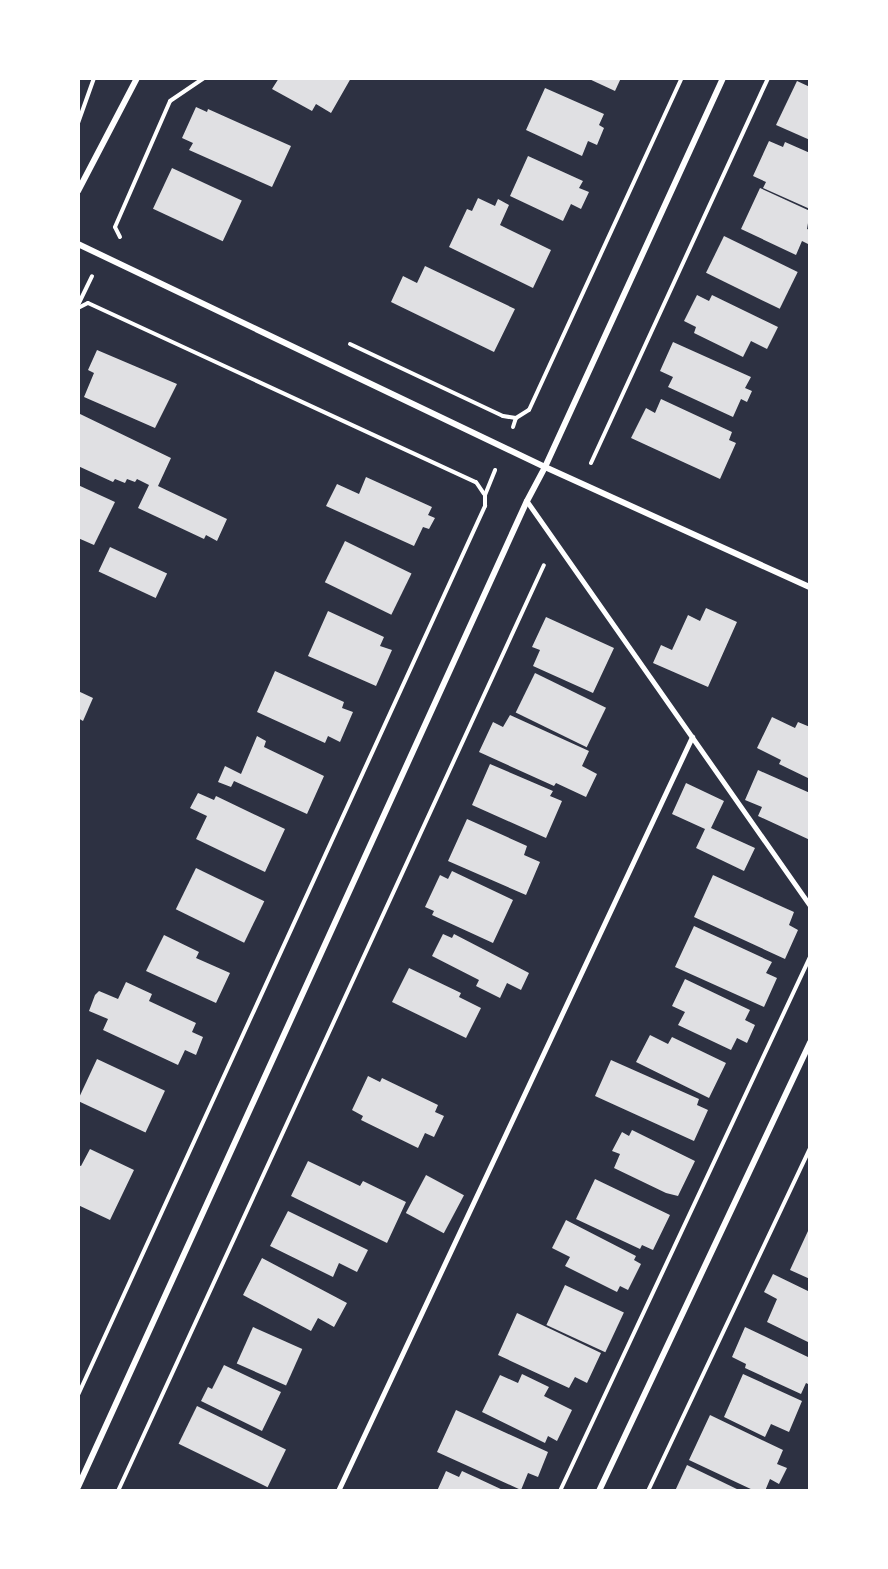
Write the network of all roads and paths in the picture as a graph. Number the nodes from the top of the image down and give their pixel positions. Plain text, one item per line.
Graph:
1 (94, 78) edge
2 (137, 78) edge
3 (204, 78) edge
4 (682, 78) edge
5 (723, 78) edge
6 (768, 78) edge
7 (78, 123) edge
8 (78, 190) edge
9 (130, 242) dead end
10 (78, 244) edge
11 (78, 308) edge
12 (343, 341) dead end
13 (545, 467) junction
14 (582, 484) junction
15 (527, 501) junction
16 (555, 542) junction
17 (810, 586) edge
18 (692, 736) junction
19 (810, 905) edge
20 (810, 957) edge
21 (810, 1042) edge
22 (810, 1148) edge
23 (78, 1395) edge
24 (78, 1487) edge
25 (118, 1491) edge
26 (338, 1491) edge
27 (560, 1491) edge
28 (599, 1491) edge
29 (648, 1491) edge

1 - 7 path
2 - 8 street
3 - 9 path
4 - 12 path
5 - 13 street
6 - 14 path
10 - 13 street
11 - 23 path
13 - 14 street
13 - 15 street
14 - 17 street
15 - 16 lane
15 - 24 street
16 - 18 lane
16 - 25 path
18 - 19 lane
18 - 26 lane
20 - 27 path
21 - 28 street
22 - 29 path

